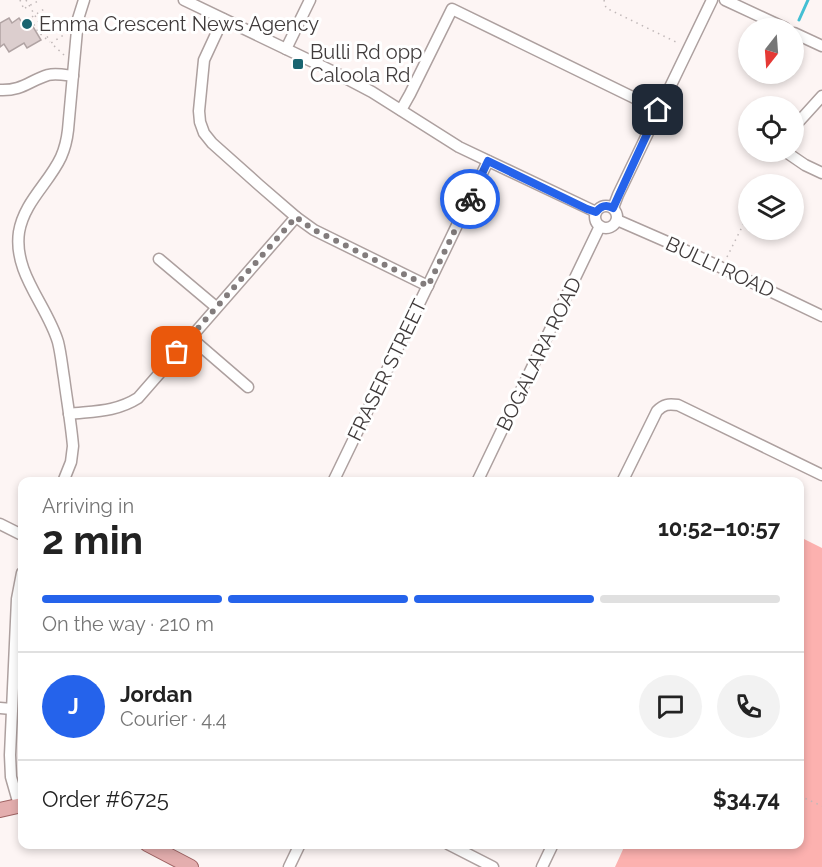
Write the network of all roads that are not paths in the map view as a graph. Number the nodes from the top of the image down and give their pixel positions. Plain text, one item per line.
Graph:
1 (84, 0) edge
2 (184, 0) edge
3 (310, 0) edge
4 (712, 0) edge
5 (725, 0) edge
6 (764, 18) edge
7 (222, 19) junction
8 (804, 38) edge
9 (822, 46) edge
10 (286, 49) junction
11 (73, 76) junction
12 (0, 90) edge
13 (822, 96) edge
14 (401, 110) junction
15 (658, 110) junction
16 (804, 116) edge
17 (488, 161) junction
18 (800, 162) edge
19 (822, 173) edge
20 (613, 208) junction
21 (596, 212) junction
22 (296, 217) junction
23 (617, 220) junction
24 (600, 226) junction
25 (159, 259) dead end
26 (428, 286) junction
27 (216, 307) junction
28 (822, 316) edge
29 (190, 337) junction
30 (248, 387) dead end
31 (69, 414) junction
32 (822, 475) edge
33 (65, 477) edge
34 (335, 477) edge
35 (479, 477) edge
36 (624, 477) edge
37 (0, 524) edge
38 (18, 533) edge
39 (18, 595) edge
40 (18, 670) edge
41 (0, 708) edge
42 (12, 709) junction
43 (18, 797) edge
44 (18, 806) edge
45 (0, 810) edge
46 (157, 849) edge
47 (298, 849) edge
48 (458, 849) edge
49 (551, 849) edge
50 (191, 867) edge
51 (289, 867) edge
52 (493, 867) edge
53 (542, 867) edge

1 - 11 street
2 - 7 street
3 - 10 street
4 - 15 street
5 - 6 street
7 - 10 street
7 - 22 street
8 - 9 street
10 - 14 street
11 - 12 street
11 - 31 street
13 - 16 street
14 - 15 street
14 - 17 street
15 - 20 street
17 - 21 street
17 - 26 street, FRASER STREET
18 - 19 street
20 - 21 street
20 - 23 street
21 - 24 street
22 - 26 street
22 - 27 street
23 - 24 street
23 - 28 street, BULLI ROAD
24 - 35 street, BOGALARA ROAD
25 - 27 street
26 - 34 street, FRASER STREET
27 - 29 street
29 - 30 street
29 - 31 street
31 - 33 street
32 - 36 street
37 - 38 street
39 - 40 street
40 - 42 street
41 - 42 street
42 - 43 street
44 - 45 main road
46 - 50 main road
47 - 51 street
48 - 52 street
49 - 53 street

